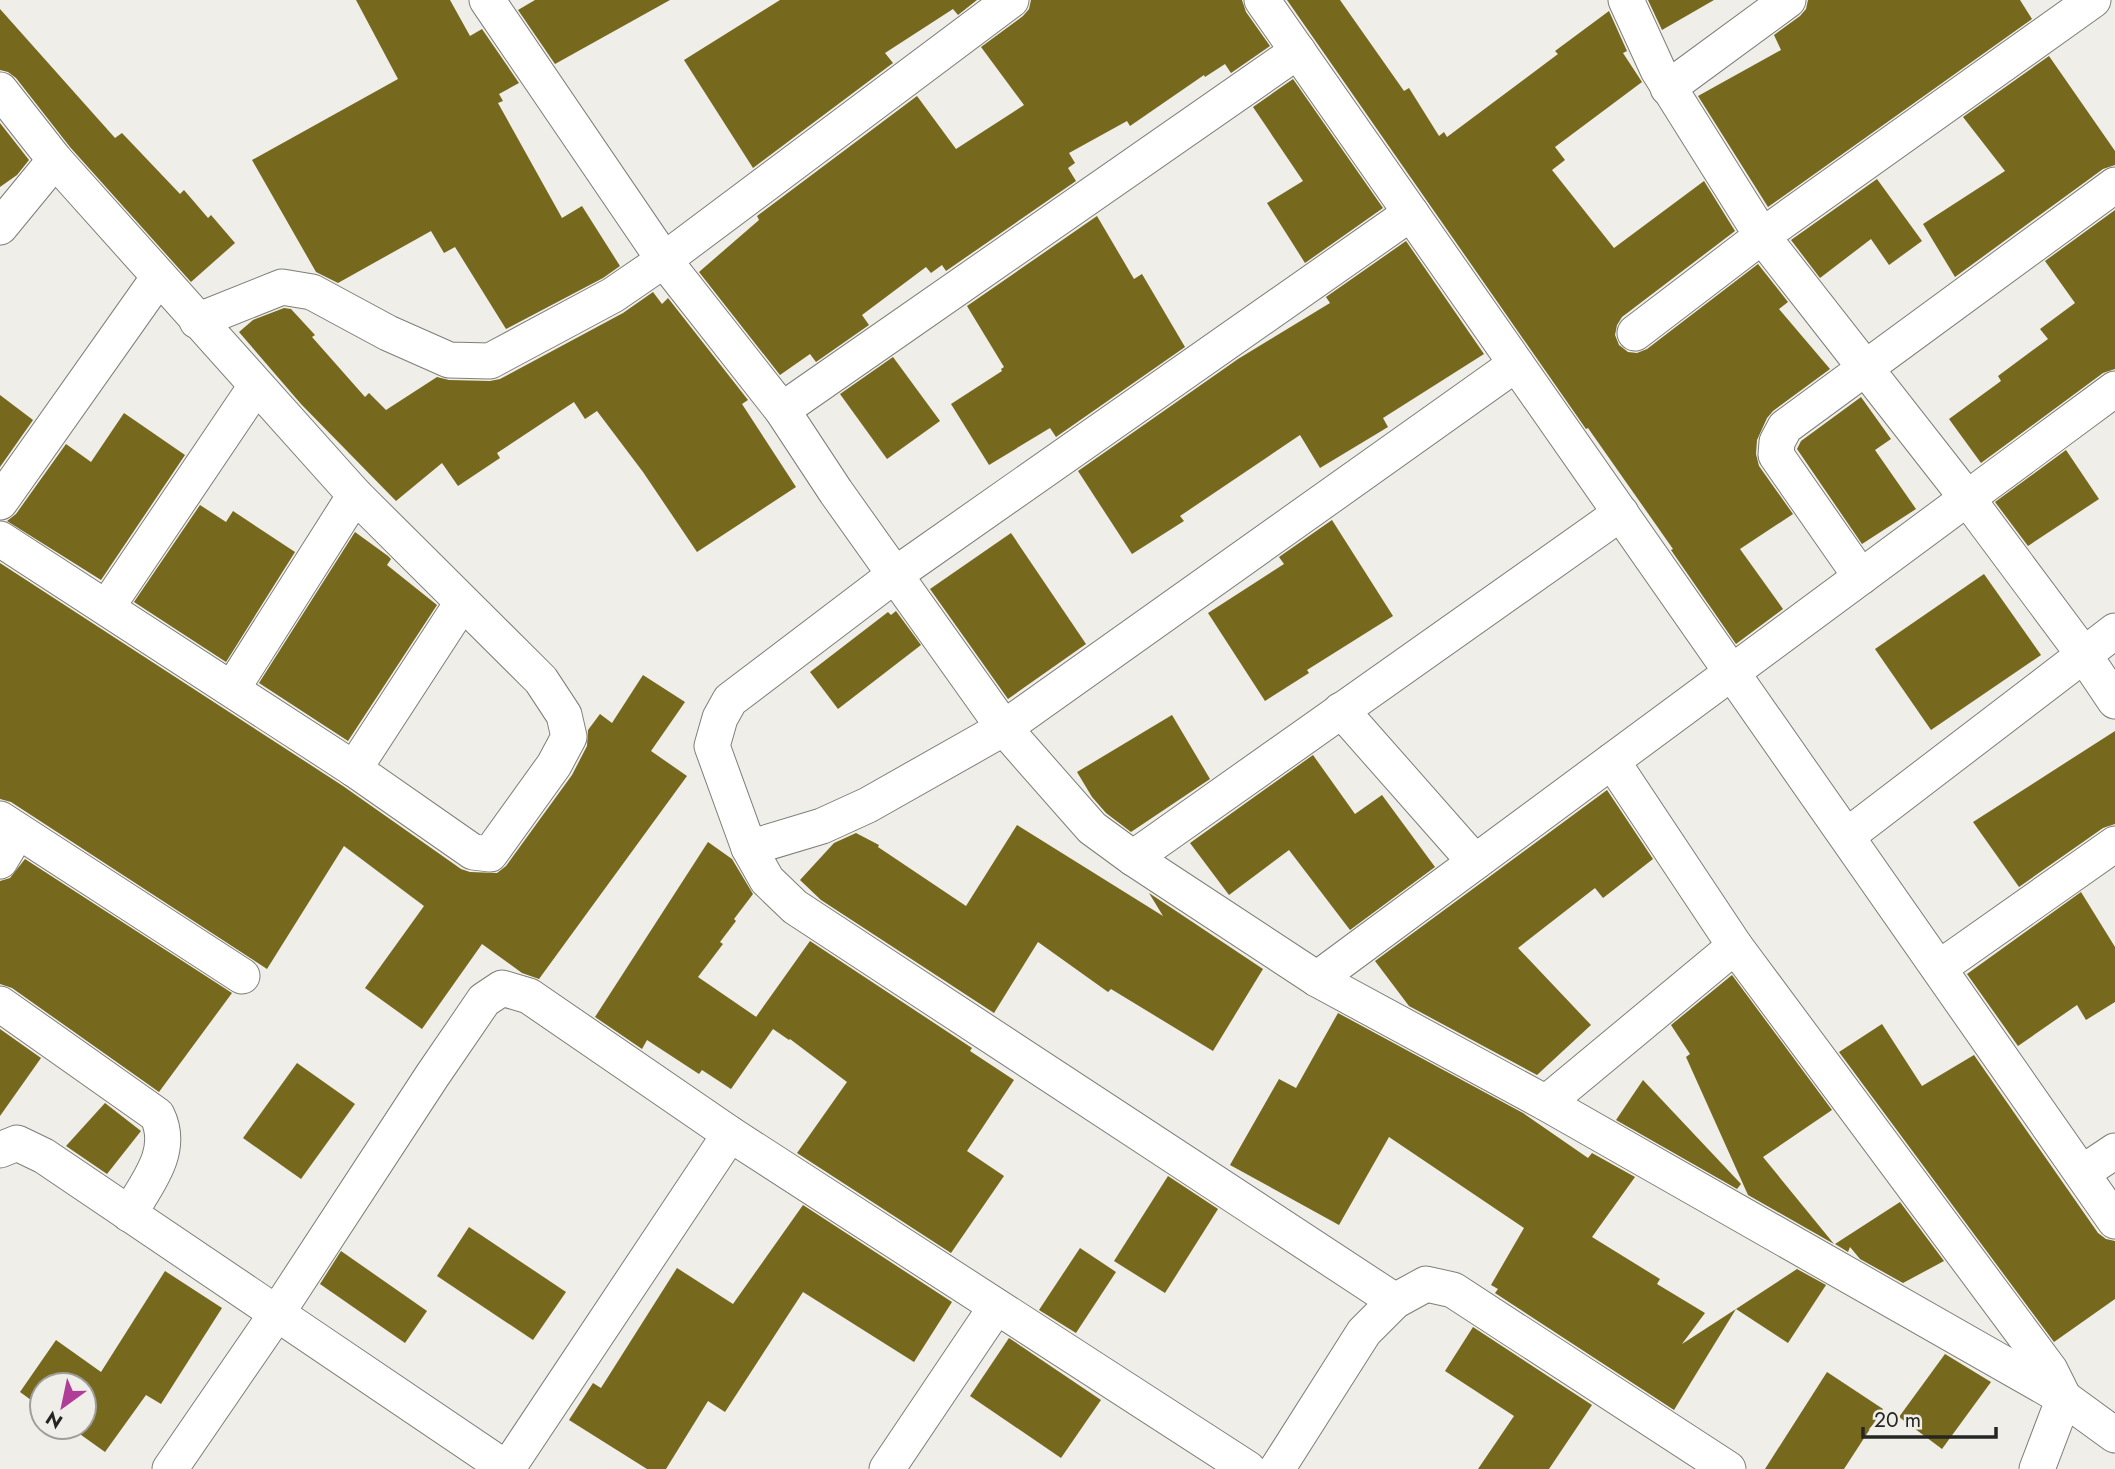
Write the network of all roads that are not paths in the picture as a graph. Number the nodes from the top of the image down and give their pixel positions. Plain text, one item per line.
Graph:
1 (486, 0) edge
2 (1011, 0) edge
3 (1262, 0) edge
4 (1626, 0) edge
5 (1788, 0) edge
6 (2093, 0) edge
7 (1298, 51) junction
8 (1668, 88) junction
9 (0, 90) edge
10 (55, 160) junction
11 (2115, 185) edge
12 (1411, 213) junction
13 (0, 227) edge
14 (1762, 236) junction
15 (664, 260) junction
16 (159, 277) junction
17 (197, 321) junction
18 (1635, 333) dead end
19 (1516, 363) junction
20 (1866, 368) junction
21 (256, 386) junction
22 (2115, 389) edge
23 (782, 410) junction
24 (355, 495) junction
25 (1967, 498) junction
26 (0, 502) edge
27 (1620, 513) junction
28 (0, 539) edge
29 (896, 574) junction
30 (1861, 577) junction
31 (462, 603) junction
32 (107, 607) junction
33 (2115, 631) edge
34 (2084, 655) junction
35 (1732, 673) junction
36 (232, 689) junction
37 (2115, 701) edge
38 (1341, 710) junction
39 (1004, 728) junction
40 (1612, 761) junction
41 (354, 769) junction
42 (9, 825) edge
43 (1847, 836) junction
44 (2115, 844) edge
45 (749, 848) junction
46 (1133, 858) junction
47 (0, 861) edge
48 (1475, 862) junction
49 (1735, 946) junction
50 (1939, 968) junction
51 (242, 976) dead end
52 (1317, 979) junction
53 (0, 1004) edge
54 (1546, 1103) junction
55 (730, 1135) junction
56 (0, 1150) edge
57 (2115, 1151) edge
58 (2082, 1173) junction
59 (129, 1214) junction
60 (2115, 1221) edge
61 (1395, 1301) junction
62 (996, 1307) junction
63 (277, 1313) junction
64 (2064, 1398) junction
65 (2115, 1435) edge
66 (170, 1469) edge
67 (507, 1469) edge
68 (887, 1469) edge
69 (1248, 1469) edge
70 (1277, 1469) edge
71 (1728, 1469) edge
72 (2037, 1469) edge

1 - 15 street
2 - 15 street
3 - 7 street
4 - 8 street
5 - 8 street
6 - 14 street
7 - 12 street
7 - 23 street
8 - 14 street
9 - 10 street
10 - 13 street
10 - 16 street
11 - 20 street
12 - 19 street
12 - 29 street
14 - 18 street
14 - 20 street
15 - 17 street
15 - 23 street
16 - 17 street
16 - 26 street
17 - 21 street
19 - 27 street
19 - 39 street
20 - 25 street
20 - 30 street
21 - 24 street
21 - 32 street
22 - 25 street
23 - 29 street
24 - 31 street
24 - 36 street
25 - 30 street
25 - 34 street
27 - 35 street
27 - 38 street
28 - 32 street
29 - 39 street
29 - 45 street
30 - 35 street
31 - 41 street
31 - 41 street
32 - 36 street
33 - 34 street
34 - 37 street
34 - 43 street
35 - 40 street
35 - 43 street
36 - 41 street
38 - 46 street
38 - 48 street
39 - 45 street
39 - 46 street
40 - 48 street
40 - 49 street
42 - 47 street
42 - 51 street
43 - 50 street
44 - 50 street
45 - 61 street
46 - 52 street
48 - 52 street
49 - 54 street
49 - 64 street
50 - 58 street
52 - 54 street
53 - 59 street
54 - 64 street
55 - 62 street
55 - 63 street
55 - 67 street
56 - 59 street
57 - 58 street
58 - 60 street
59 - 63 street
61 - 70 street
61 - 71 street
62 - 68 street
62 - 69 street
63 - 66 street
63 - 67 street
64 - 65 street
64 - 72 street

